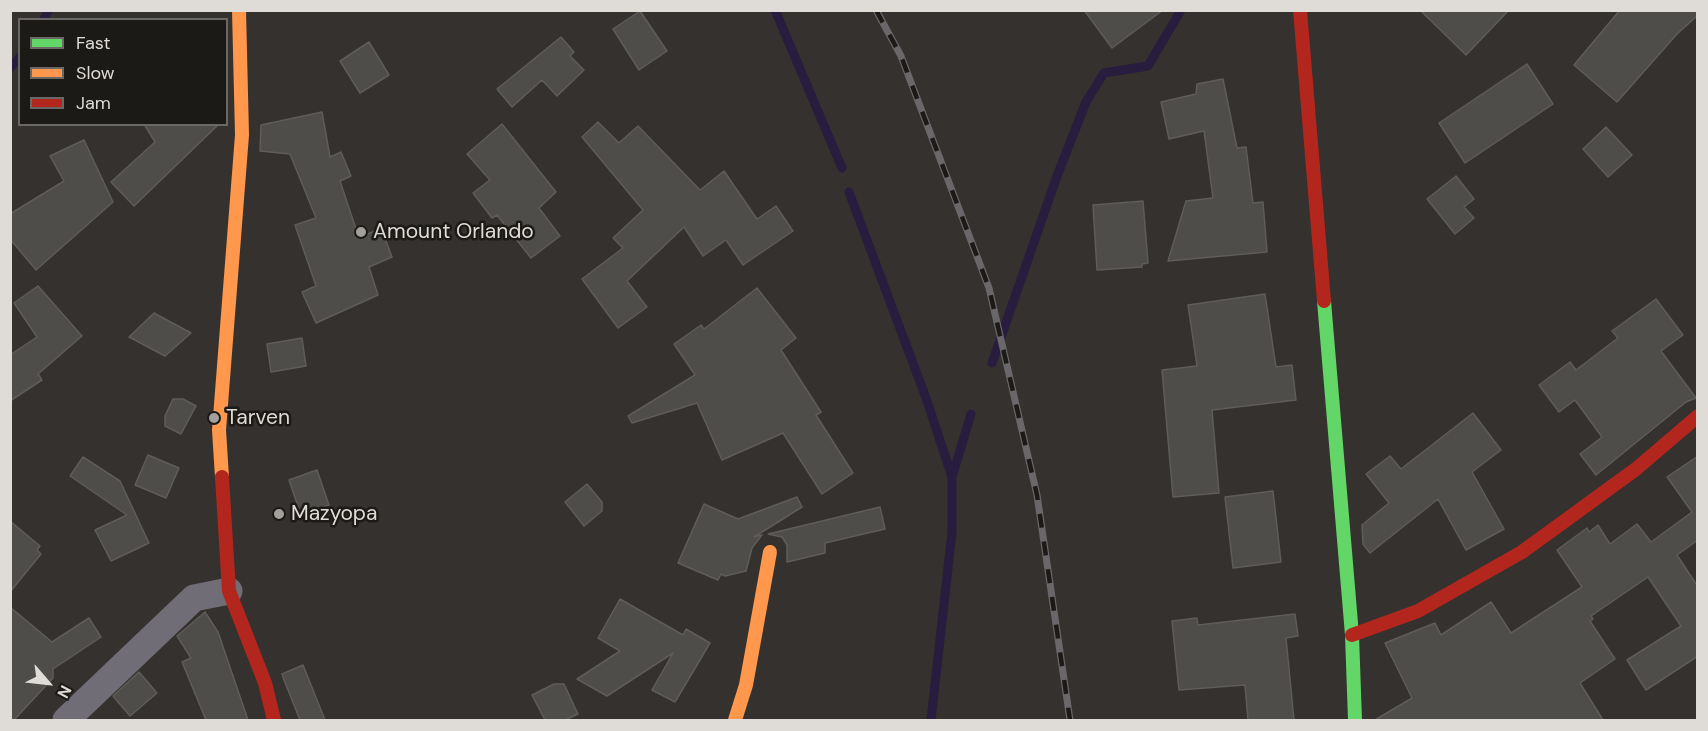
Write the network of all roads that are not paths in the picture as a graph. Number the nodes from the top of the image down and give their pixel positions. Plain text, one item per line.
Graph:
1 (239, 10) edge
2 (1300, 10) edge
3 (1698, 416) edge
4 (770, 552) dead end
5 (229, 591) junction
6 (1352, 635) junction
7 (66, 720) edge
8 (274, 720) edge
9 (735, 720) edge
10 (1356, 720) edge

1 - 5 street
2 - 6 street
3 - 6 street
4 - 9 street
5 - 7 street
5 - 8 street
6 - 10 street

